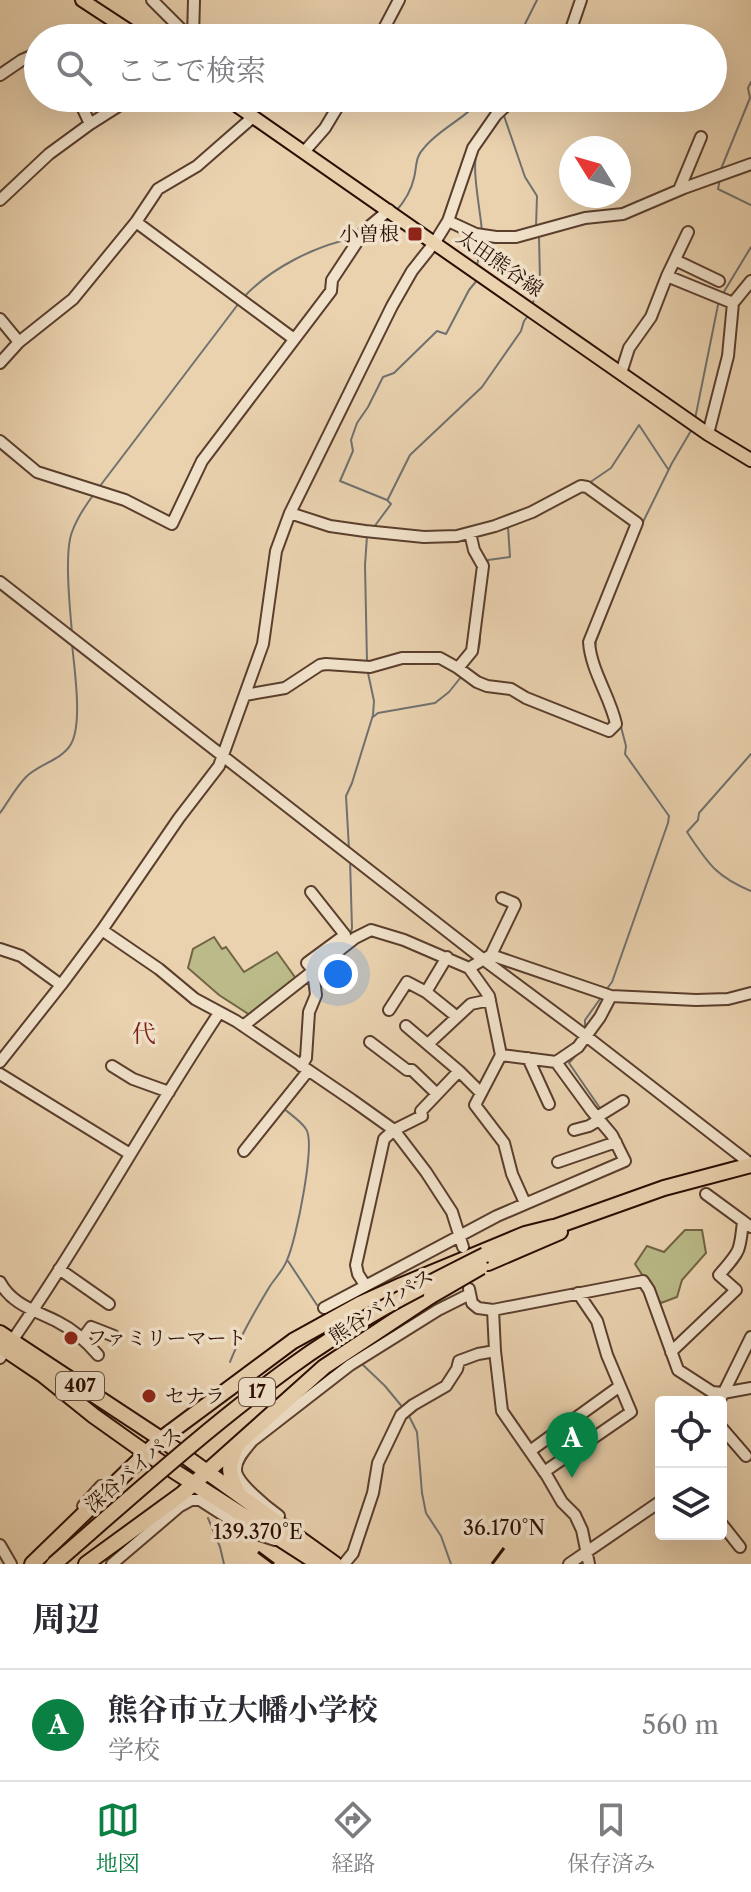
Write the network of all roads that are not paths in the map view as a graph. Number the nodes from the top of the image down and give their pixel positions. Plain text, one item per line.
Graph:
1 (82, 0) edge
2 (152, 0) edge
3 (194, 0) edge
4 (399, 0) edge
5 (581, 0) edge
6 (119, 24) edge
7 (177, 24) edge
8 (193, 24) edge
9 (386, 24) edge
10 (573, 24) edge
11 (24, 59) edge
12 (0, 75) edge
13 (84, 112) edge
14 (109, 112) edge
15 (246, 112) edge
16 (250, 112) edge
17 (335, 112) edge
18 (500, 112) edge
19 (253, 117) junction
20 (90, 124) junction
21 (701, 137) dead end
22 (304, 152) junction
23 (751, 164) edge
24 (679, 190) junction
25 (0, 200) edge
26 (393, 213) junction
27 (448, 221) junction
28 (136, 222) junction
29 (688, 232) dead end
30 (435, 242) junction
31 (675, 260) junction
32 (667, 276) junction
33 (719, 281) dead end
34 (751, 281) edge
35 (725, 300) junction
36 (0, 319) edge
37 (294, 339) junction
38 (19, 342) junction
39 (0, 363) edge
40 (621, 373) junction
41 (698, 428) junction
42 (0, 441) edge
43 (751, 460) edge
44 (290, 513) junction
45 (470, 533) junction
46 (0, 582) edge
47 (462, 671) junction
48 (245, 695) junction
49 (221, 755) junction
50 (311, 892) dead end
51 (502, 898) dead end
52 (102, 930) junction
53 (0, 949) edge
54 (447, 957) junction
55 (487, 958) junction
56 (317, 967) junction
57 (469, 968) junction
58 (61, 985) junction
59 (426, 992) junction
60 (751, 993) edge
61 (606, 994) junction
62 (490, 1000) junction
63 (389, 1010) dead end
64 (219, 1013) junction
65 (457, 1017) junction
66 (243, 1026) junction
67 (406, 1026) dead end
68 (584, 1039) junction
69 (370, 1042) dead end
70 (428, 1044) junction
71 (501, 1055) junction
72 (528, 1058) junction
73 (0, 1062) edge
74 (556, 1062) junction
75 (112, 1066) dead end
76 (306, 1069) junction
77 (459, 1071) junction
78 (0, 1074) edge
79 (169, 1092) junction
80 (481, 1093) junction
81 (437, 1094) junction
82 (623, 1101) dead end
83 (549, 1104) dead end
84 (598, 1118) junction
85 (394, 1130) junction
86 (574, 1130) dead end
87 (616, 1142) junction
88 (244, 1151) dead end
89 (130, 1154) junction
90 (558, 1162) dead end
91 (751, 1164) edge
92 (751, 1174) edge
93 (666, 1192) junction
94 (706, 1194) dead end
95 (525, 1203) junction
96 (747, 1224) edge
97 (553, 1227) junction
98 (461, 1235) junction
99 (463, 1247) dead end
100 (486, 1259) junction
101 (59, 1269) junction
102 (0, 1282) edge
103 (365, 1285) junction
104 (578, 1293) junction
105 (109, 1304) dead end
106 (324, 1308) dead end
107 (493, 1310) junction
108 (31, 1311) junction
109 (114, 1336) dead end
110 (751, 1337) edge
111 (83, 1338) junction
112 (4, 1346) edge
113 (495, 1351) junction
114 (671, 1352) junction
115 (98, 1355) dead end
116 (620, 1386) junction
117 (751, 1388) edge
118 (719, 1396) edge
119 (722, 1396) edge
120 (724, 1396) edge
121 (727, 1434) edge
122 (161, 1439) junction
123 (238, 1442) junction
124 (530, 1451) junction
125 (146, 1453) junction
126 (746, 1456) dead end
127 (206, 1472) junction
128 (544, 1472) junction
129 (194, 1483) junction
130 (240, 1495) junction
131 (655, 1505) edge
132 (727, 1531) edge
133 (285, 1542) junction
134 (308, 1544) junction
135 (0, 1545) edge
136 (740, 1547) dead end
137 (588, 1552) junction
138 (11, 1564) edge
139 (31, 1564) edge
140 (54, 1564) edge
141 (68, 1564) edge
142 (86, 1564) edge
143 (112, 1564) edge
144 (319, 1564) edge
145 (335, 1564) edge
146 (344, 1564) edge
147 (569, 1564) edge
148 (589, 1564) edge

1 - 6 main road
2 - 7 street
3 - 8 street
4 - 9 street
5 - 10 street
11 - 12 street
13 - 20 street
14 - 20 street
15 - 19 main road, 太田熊谷線
16 - 19 street
17 - 22 street
18 - 27 street
19 - 22 main road, 太田熊谷線
19 - 28 street
20 - 25 street
21 - 24 street
22 - 26 main road, 太田熊谷線
23 - 24 street
24 - 27 street
26 - 30 main road, 太田熊谷線
26 - 37 street
27 - 30 street
28 - 37 street
28 - 38 street
29 - 31 street
30 - 40 main road, 太田熊谷線
30 - 44 street
31 - 32 street
31 - 33 street
32 - 35 street
32 - 40 street
34 - 35 street
35 - 41 street
36 - 38 street
37 - 42 street
38 - 39 street
40 - 41 main road, 太田熊谷線
41 - 43 main road, 太田熊谷線
44 - 45 street
44 - 48 street
45 - 47 street
45 - 47 street
46 - 49 street
47 - 48 street
48 - 49 street
49 - 52 street
49 - 55 street
50 - 56 street
51 - 55 street
52 - 58 street
52 - 64 street
53 - 58 street
54 - 56 street
54 - 57 street
54 - 59 street
55 - 57 street
55 - 61 street
55 - 68 street
56 - 66 street
56 - 76 street
57 - 62 street
58 - 73 street
59 - 63 street
59 - 65 street
60 - 61 street
61 - 68 street
62 - 65 street
62 - 71 street
64 - 66 street
64 - 79 street
65 - 70 street
66 - 76 street
67 - 70 street
68 - 74 street
68 - 91 street
69 - 81 street
70 - 77 street
71 - 72 street
71 - 80 street
72 - 74 street
72 - 83 street
74 - 84 street
75 - 79 street
76 - 85 street
76 - 88 street
77 - 80 street
77 - 81 street
78 - 89 street
79 - 89 street
80 - 95 street
81 - 85 street
82 - 84 street
84 - 86 street
84 - 87 street
85 - 98 street
85 - 103 street
87 - 90 street
87 - 95 street
89 - 101 street
91 - 93 highway, 熊谷バイパス / 17
92 - 93 highway, 熊谷バイパス / 17
93 - 97 highway, 熊谷バイパス / 17
93 - 100 highway, 熊谷バイパス / 17
94 - 96 street
95 - 98 street
96 - 114 street
97 - 100 highway, 熊谷バイパス / 17
97 - 122 highway, 17
98 - 99 street
98 - 103 street
100 - 123 highway, 熊谷バイパス / 17, bridge
100 - 140 highway, 深谷バイパス / 17, bridge
100 - 141 highway, 深谷バイパス / 17, bridge
101 - 105 street
101 - 108 street
102 - 108 street
103 - 106 street
104 - 107 street
104 - 114 street
104 - 116 street
107 - 113 street
107 - 134 street
108 - 111 street
108 - 112 street
109 - 111 street
110 - 119 street
111 - 115 street
112 - 122 highway, 407
112 - 125 highway, 407
113 - 124 street
113 - 146 street
114 - 118 street
116 - 124 street
116 - 128 street
117 - 120 street
121 - 126 street
122 - 125 highway, 17
122 - 127 highway, 407
123 - 127 highway, 熊谷バイパス / 17
123 - 130 highway
124 - 128 street
125 - 129 highway, 407
125 - 139 highway, 17
127 - 129 highway, 熊谷バイパス / 17
127 - 130 highway, 407
128 - 137 street
129 - 133 highway, 407
129 - 142 highway, 熊谷バイパス / 17
130 - 134 highway, 407
131 - 137 street
132 - 136 street
133 - 143 street
133 - 144 highway, 407
134 - 145 highway, 407
135 - 138 street
137 - 147 street
137 - 148 street

